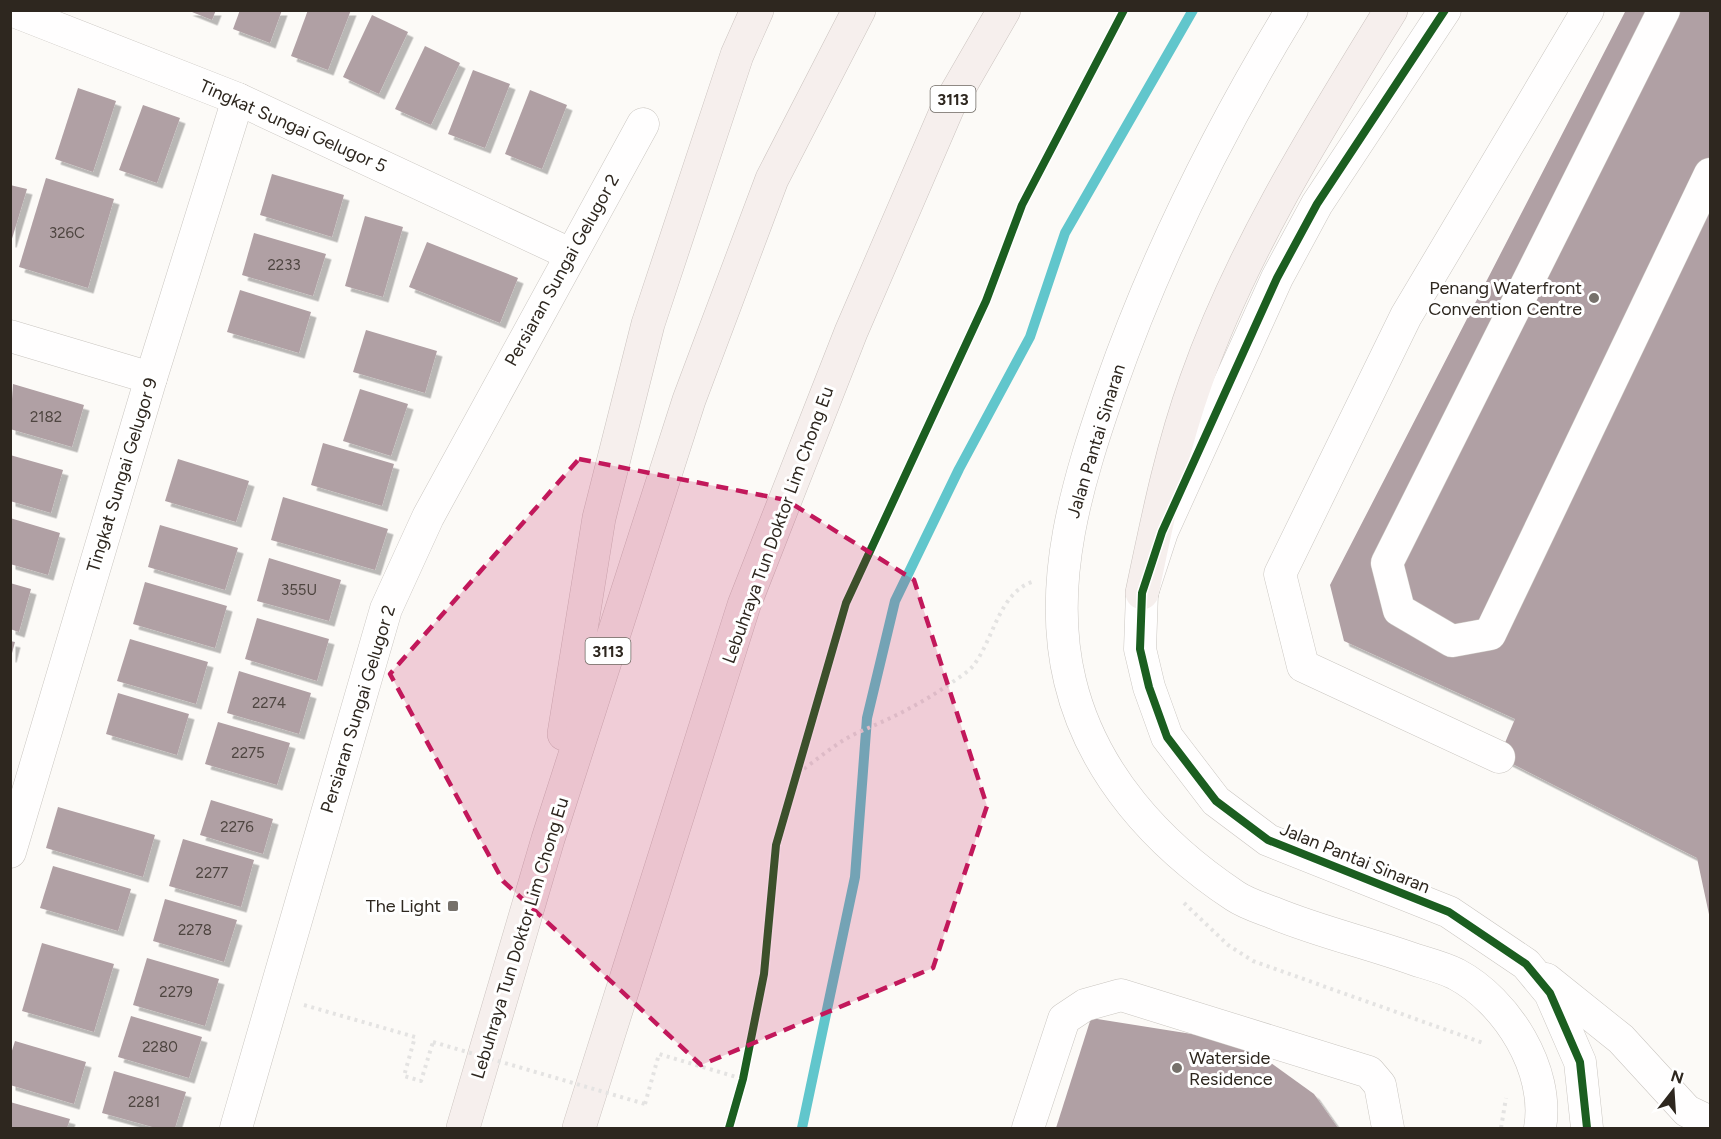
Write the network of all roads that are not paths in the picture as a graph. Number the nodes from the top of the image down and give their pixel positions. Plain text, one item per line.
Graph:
1 (11, 10) edge
2 (757, 10) edge
3 (859, 10) edge
4 (1004, 10) edge
5 (1292, 10) edge
6 (1391, 10) edge
7 (1445, 10) edge
8 (1588, 10) edge
9 (1664, 10) edge
10 (238, 99) junction
11 (643, 124) dead end
12 (1710, 174) edge
13 (570, 254) junction
14 (10, 336) edge
15 (151, 378) junction
16 (1142, 593) junction
17 (1499, 757) dead end
18 (548, 839) junction
19 (10, 852) edge
20 (1526, 964) junction
21 (1710, 1122) edge
22 (236, 1128) edge
23 (464, 1128) edge
24 (579, 1128) edge
25 (1028, 1128) edge
26 (1388, 1128) edge
27 (1540, 1128) edge
28 (1587, 1128) edge

1 - 10 street, Tingkat Sungai Gelugor 5
2 - 18 highway
3 - 18 highway, Lebuhraya Tun Doktor Lim Chong Eu / 3113
4 - 24 highway, Lebuhraya Tun Doktor Lim Chong Eu / 3113
5 - 27 street, Jalan Pantai Sinaran
6 - 16 highway
7 - 16 street, Jalan Pantai Sinaran
8 - 17 street
9 - 12 street
10 - 13 street, Tingkat Sungai Gelugor 5
10 - 15 street, Tingkat Sungai Gelugor 9
11 - 13 street, Persiaran Sungai Gelugor 2
13 - 22 street, Persiaran Sungai Gelugor 2
14 - 15 street
15 - 19 street, Tingkat Sungai Gelugor 9
16 - 20 street, Jalan Pantai Sinaran
18 - 23 highway, Lebuhraya Tun Doktor Lim Chong Eu / 3113
20 - 21 street
20 - 28 street, Jalan Pantai Sinaran
25 - 26 street

